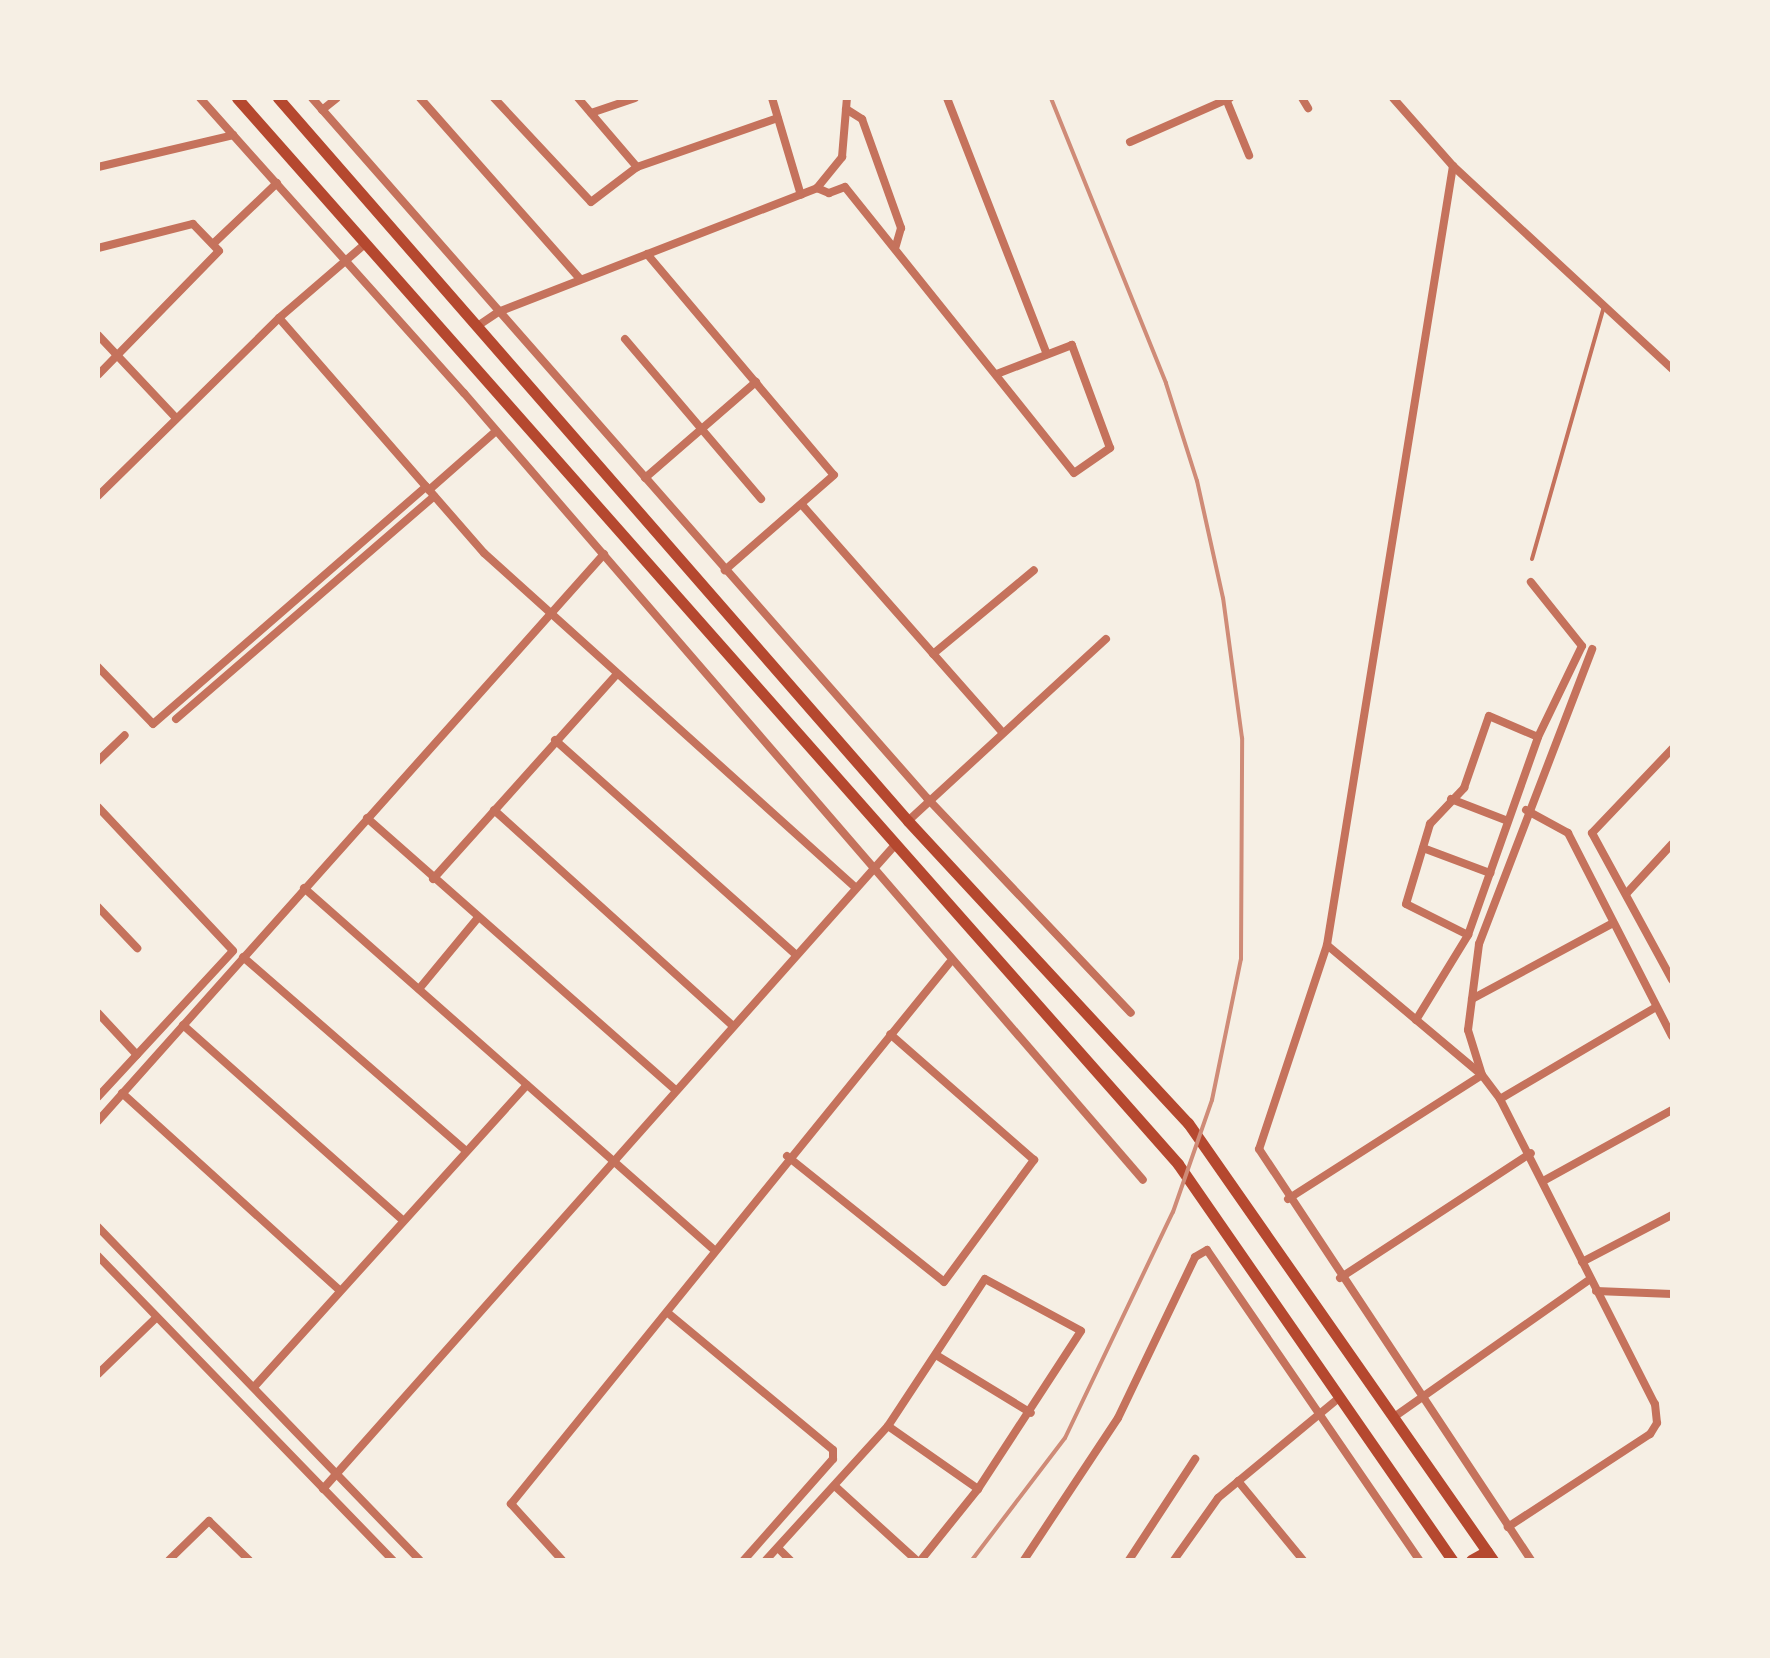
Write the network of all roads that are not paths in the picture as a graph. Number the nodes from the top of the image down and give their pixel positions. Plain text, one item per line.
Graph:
1 (200, 98) edge
2 (236, 98) edge
3 (278, 98) edge
4 (312, 98) edge
5 (337, 98) edge
6 (420, 98) edge
7 (494, 98) edge
8 (578, 98) edge
9 (635, 98) edge
10 (772, 98) edge
11 (847, 98) edge
12 (948, 98) edge
13 (1228, 98) edge
14 (1302, 98) edge
15 (1392, 98) edge
16 (1308, 108) dead end
17 (322, 110) junction
18 (846, 110) junction
19 (591, 113) junction
20 (778, 118) junction
21 (234, 135) junction
22 (1130, 142) dead end
23 (1249, 155) dead end
24 (1454, 166) junction
25 (98, 167) edge
26 (638, 167) junction
27 (277, 183) junction
28 (817, 188) junction
29 (801, 195) junction
30 (214, 242) junction
31 (365, 244) junction
32 (896, 246) junction
33 (98, 248) edge
34 (647, 254) junction
35 (344, 261) junction
36 (580, 279) junction
37 (1604, 306) junction
38 (498, 312) junction
39 (278, 318) junction
40 (478, 325) junction
41 (98, 335) edge
42 (625, 340) dead end
43 (1048, 354) junction
44 (117, 356) junction
45 (1672, 370) edge
46 (996, 374) junction
47 (98, 375) edge
48 (756, 382) junction
49 (176, 418) junction
50 (701, 429) junction
51 (496, 430) junction
52 (645, 478) junction
53 (430, 491) junction
54 (98, 496) edge
55 (761, 499) dead end
56 (802, 506) junction
57 (650, 526) junction
58 (629, 542) junction
59 (604, 554) junction
60 (1532, 559) dead end
61 (725, 570) junction
62 (1034, 570) dead end
63 (1532, 582) dead end
64 (548, 614) junction
65 (1106, 639) dead end
66 (1592, 649) dead end
67 (933, 654) junction
68 (98, 667) edge
69 (615, 676) junction
70 (176, 719) dead end
71 (1002, 732) junction
72 (125, 735) dead end
73 (1538, 737) junction
74 (555, 740) junction
75 (1672, 749) edge
76 (98, 761) edge
77 (928, 798) junction
78 (1451, 799) junction
79 (98, 807) edge
80 (494, 810) junction
81 (1526, 810) junction
82 (367, 818) junction
83 (1508, 820) junction
84 (908, 821) junction
85 (1672, 844) edge
86 (894, 846) junction
87 (1422, 848) junction
88 (873, 865) junction
89 (1490, 873) junction
90 (433, 879) junction
91 (854, 886) junction
92 (304, 888) junction
93 (1626, 894) junction
94 (98, 907) edge
95 (477, 919) junction
96 (1614, 924) junction
97 (1468, 935) junction
98 (1326, 945) junction
99 (137, 948) dead end
100 (795, 954) junction
101 (243, 957) junction
102 (950, 962) junction
103 (1672, 980) edge
104 (418, 988) junction
105 (1472, 998) junction
106 (1656, 1008) junction
107 (98, 1013) edge
108 (1131, 1013) dead end
109 (1416, 1020) junction
110 (183, 1024) junction
111 (732, 1025) junction
112 (890, 1034) junction
113 (1672, 1036) edge
114 (137, 1055) junction
115 (1482, 1076) junction
116 (527, 1085) junction
117 (676, 1090) junction
118 (122, 1094) junction
119 (98, 1097) edge
120 (1500, 1099) junction
121 (1672, 1110) edge
122 (98, 1122) edge
123 (466, 1152) junction
124 (1531, 1153) junction
125 (787, 1156) junction
126 (613, 1161) junction
127 (1143, 1180) dead end
128 (1545, 1180) junction
129 (1288, 1199) junction
130 (1672, 1215) edge
131 (404, 1220) junction
132 (98, 1227) edge
133 (712, 1248) junction
134 (98, 1256) edge
135 (1582, 1262) junction
136 (1340, 1278) junction
137 (1590, 1278) junction
138 (339, 1290) junction
139 (1596, 1291) junction
140 (1672, 1294) edge
141 (668, 1314) junction
142 (156, 1318) junction
143 (936, 1355) junction
144 (98, 1374) edge
145 (254, 1387) junction
146 (1340, 1398) junction
147 (1420, 1398) junction
148 (1030, 1412) junction
149 (1315, 1414) junction
150 (1394, 1417) junction
151 (888, 1426) junction
152 (1196, 1459) dead end
153 (337, 1473) junction
154 (1238, 1481) junction
155 (838, 1488) junction
156 (323, 1489) junction
157 (978, 1490) junction
158 (1508, 1527) junction
159 (779, 1549) junction
160 (1490, 1556) edge
161 (168, 1560) edge
162 (249, 1560) edge
163 (393, 1560) edge
164 (420, 1560) edge
165 (562, 1560) edge
166 (744, 1560) edge
167 (766, 1560) edge
168 (790, 1560) edge
169 (918, 1560) edge
170 (1024, 1560) edge
171 (1129, 1560) edge
172 (1174, 1560) edge
173 (1303, 1560) edge
174 (1419, 1560) edge
175 (1452, 1560) edge
176 (1471, 1560) edge
177 (1531, 1560) edge

1 - 21 street
2 - 31 main road
3 - 40 main road
4 - 17 street
5 - 17 street
6 - 36 street
7 - 26 street
8 - 19 street
9 - 19 street
10 - 20 street
11 - 18 street
12 - 43 street
13 - 22 street
13 - 23 street
14 - 16 street
15 - 24 street
17 - 38 street
18 - 28 street
18 - 32 street
19 - 26 street
20 - 26 street
20 - 29 street
21 - 25 street
21 - 27 street
24 - 37 street
24 - 98 street
27 - 30 street
27 - 35 street
28 - 29 street
28 - 32 street
29 - 34 street
30 - 33 street
30 - 44 street
31 - 35 street
31 - 58 main road
32 - 46 street
34 - 36 street
34 - 48 street
35 - 39 street
35 - 51 street
36 - 38 street
37 - 45 street
37 - 60 lane
38 - 40 street
38 - 52 street
39 - 49 street
39 - 53 street
40 - 57 main road
41 - 44 street
42 - 50 street
43 - 46 street
43 - 46 street
44 - 47 street
44 - 49 street
48 - 50 street
48 - 56 street
49 - 54 street
50 - 52 street
50 - 55 street
51 - 53 street
51 - 59 street
52 - 61 street
53 - 64 street
53 - 68 street
53 - 70 street
56 - 61 street
56 - 67 street
57 - 58 main road
57 - 84 main road
58 - 86 main road
59 - 64 street
59 - 88 street
61 - 77 street
62 - 67 street
63 - 73 street
64 - 69 street
64 - 82 street
65 - 71 street
66 - 81 street
67 - 71 street
69 - 74 street
69 - 91 street
71 - 77 street
72 - 76 street
73 - 78 street
73 - 83 street
74 - 80 street
74 - 100 street
75 - 93 street
77 - 84 street
77 - 108 street
78 - 83 street
78 - 87 street
79 - 114 street
80 - 90 street
80 - 111 street
81 - 96 street
81 - 105 street
82 - 90 street
82 - 92 street
83 - 89 street
84 - 150 main road
85 - 93 street
86 - 88 street
86 - 146 main road
87 - 89 street
87 - 97 street
88 - 91 street
88 - 102 street
89 - 97 street
90 - 95 street
91 - 100 street
92 - 101 street
92 - 104 street
93 - 103 street
94 - 99 street
95 - 104 street
95 - 117 street
96 - 105 street
96 - 106 street
97 - 109 street
98 - 109 street
98 - 129 street
100 - 111 street
101 - 110 street
101 - 123 street
102 - 112 street
102 - 127 street
104 - 116 street
105 - 115 street
106 - 113 street
106 - 120 street
107 - 114 street
109 - 115 street
110 - 118 street
110 - 131 street
111 - 117 street
112 - 125 street
112 - 125 street
114 - 119 street
115 - 120 street
115 - 129 street
116 - 123 street
116 - 126 street
117 - 126 street
118 - 122 street
118 - 138 street
120 - 124 street
121 - 128 street
123 - 131 street
124 - 128 street
124 - 136 street
125 - 133 street
126 - 133 street
126 - 153 street
128 - 135 street
129 - 136 street
130 - 135 street
131 - 138 street
132 - 145 street
133 - 141 street
134 - 142 street
135 - 137 street
136 - 147 street
137 - 139 street
137 - 147 street
138 - 145 street
139 - 140 street
139 - 158 street
141 - 165 street
141 - 166 street
142 - 144 street
142 - 156 street
143 - 148 street
143 - 148 street
143 - 151 street
145 - 153 street
146 - 149 street
146 - 175 main road
147 - 150 street
147 - 158 street
148 - 157 street
149 - 154 street
149 - 170 street
149 - 174 street
150 - 160 main road
151 - 155 street
151 - 157 street
152 - 171 street
153 - 156 street
153 - 164 street
154 - 172 street
154 - 173 street
155 - 159 street
155 - 169 street
156 - 163 street
157 - 169 street
158 - 177 street
159 - 167 street
159 - 168 street
160 - 176 main road
161 - 162 street

